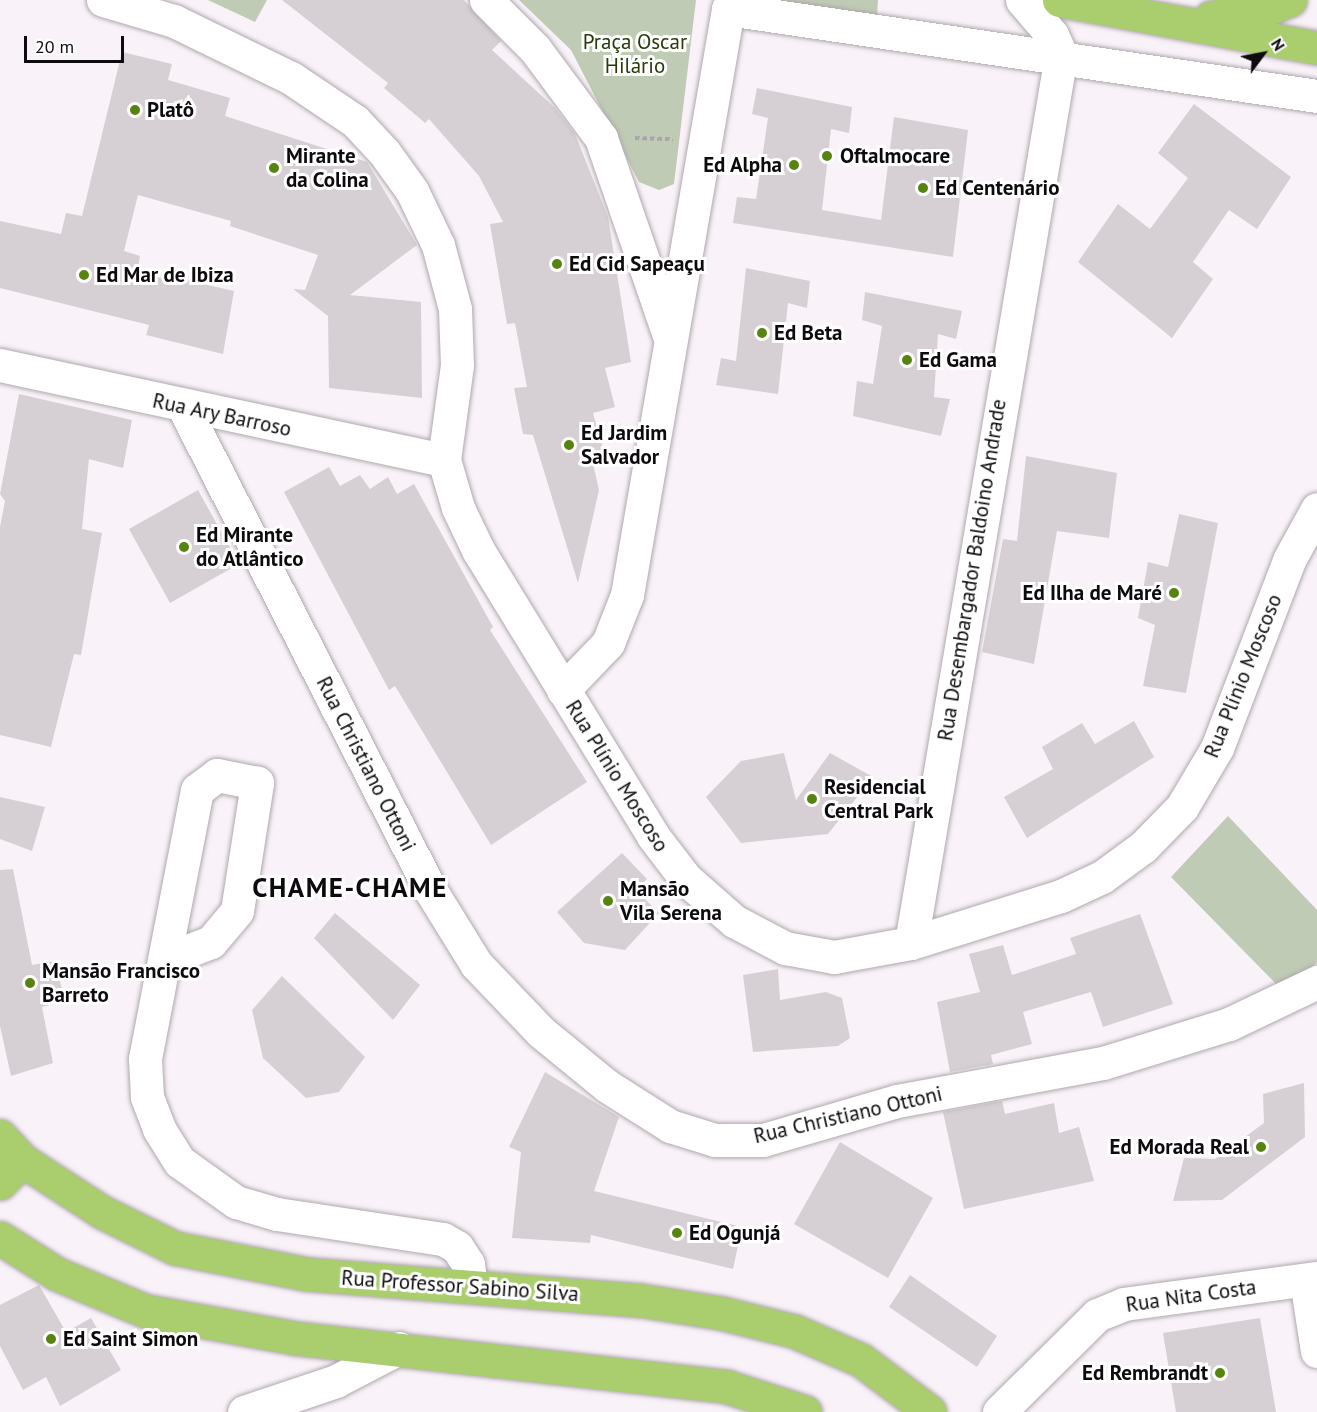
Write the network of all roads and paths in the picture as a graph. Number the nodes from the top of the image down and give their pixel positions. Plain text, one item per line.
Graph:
1 (103, 0) edge
2 (486, 0) edge
3 (1022, 0) edge
4 (1059, 0) edge
5 (1290, 0) edge
6 (1183, 20) junction
7 (1317, 48) edge
8 (1061, 56) junction
9 (1317, 96) edge
10 (601, 138) junction
11 (706, 139) junction
12 (669, 335) junction
13 (0, 365) edge
14 (184, 408) junction
15 (444, 460) junction
16 (1317, 509) edge
17 (563, 690) junction
18 (911, 943) junction
19 (164, 960) junction
20 (1317, 982) edge
21 (0, 1136) edge
22 (11, 1171) edge
23 (0, 1238) edge
24 (1311, 1279) edge
25 (471, 1287) junction
26 (399, 1348) junction
27 (1317, 1351) edge
28 (244, 1412) edge
29 (805, 1412) edge
30 (930, 1412) edge
31 (999, 1412) edge

1 - 15 street, Rua Plínio Moscoso
2 - 10 street
3 - 8 street
4 - 6 main road
5 - 6 main road
6 - 7 main road
8 - 9 street
8 - 11 street
8 - 18 street, Rua Desembargador Baldoino Andrade
10 - 11 path
10 - 12 street
11 - 12 street
12 - 17 street
13 - 14 street, Rua Ary Barroso
14 - 15 street, Rua Ary Barroso
14 - 20 street, Rua Christiano Ottoni
15 - 17 street, Rua Plínio Moscoso
16 - 18 street, Rua Plínio Moscoso
17 - 18 street, Rua Plínio Moscoso
19 - 19 street
19 - 25 street
21 - 22 main road, Rua Professor Sabino Silva
22 - 25 main road, Rua Professor Sabino Silva
23 - 26 main road
24 - 27 street
24 - 31 street, Rua Nita Costa
25 - 30 main road, Rua Professor Sabino Silva
26 - 28 street
26 - 29 main road

